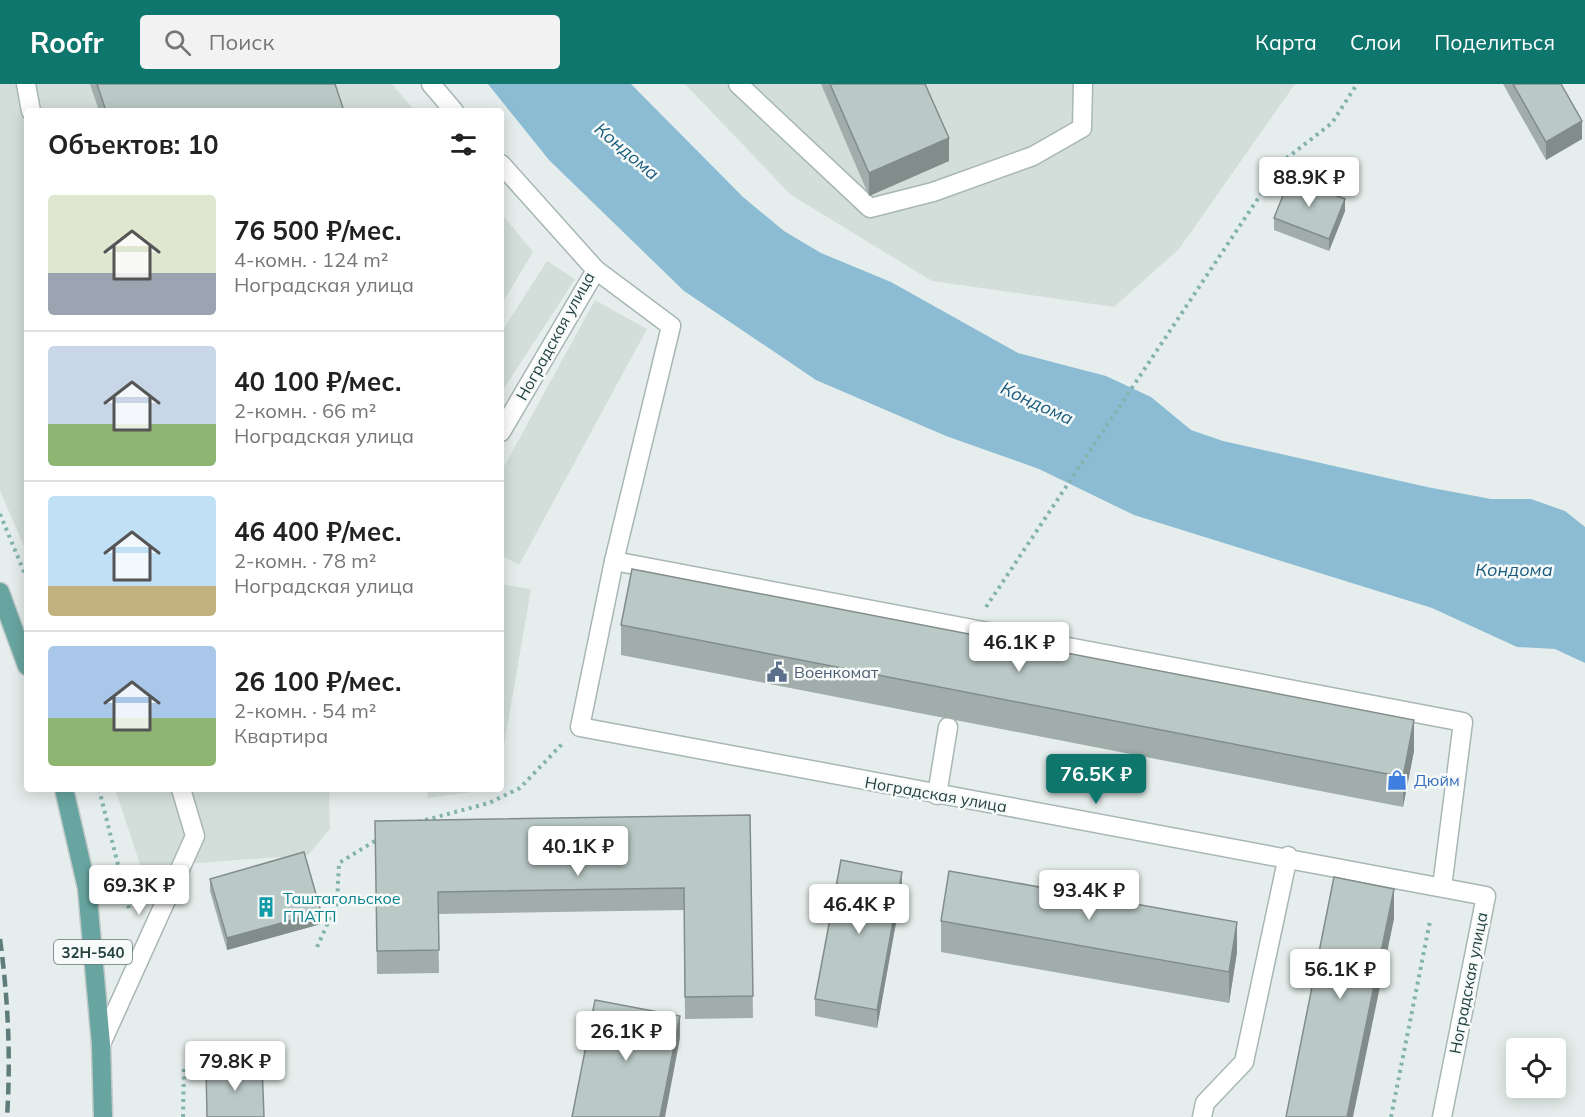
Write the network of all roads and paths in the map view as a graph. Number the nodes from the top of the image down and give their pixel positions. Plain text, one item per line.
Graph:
1 (26, 84) edge
2 (431, 84) edge
3 (738, 84) edge
4 (1083, 84) edge
5 (1357, 84) edge
6 (30, 108) edge
7 (451, 108) edge
8 (504, 167) edge
9 (596, 270) junction
10 (504, 427) edge
11 (0, 514) edge
12 (614, 561) junction
13 (24, 572) edge
14 (0, 592) edge
15 (973, 627) junction
16 (966, 645) edge
17 (24, 658) edge
18 (580, 727) junction
19 (948, 727) edge
20 (65, 792) edge
21 (100, 792) edge
22 (182, 792) edge
23 (937, 795) junction
24 (412, 823) edge
25 (384, 836) edge
26 (1288, 856) junction
27 (1442, 887) junction
28 (129, 909) dead end
29 (1430, 921) dead end
30 (317, 947) dead end
31 (101, 1044) junction
32 (184, 1067) dead end
33 (103, 1117) edge
34 (183, 1117) edge
35 (1202, 1117) edge
36 (1391, 1117) edge
37 (1442, 1117) edge

1 - 6 street
2 - 7 street
3 - 4 street
5 - 15 path
8 - 9 street, Ноградская улица
9 - 10 street, Ноградская улица
9 - 12 street
11 - 13 path
12 - 15 street
12 - 18 street
14 - 17 main road
15 - 16 street
15 - 27 street
18 - 23 street, Ноградская улица
18 - 24 path
19 - 23 street
20 - 31 main road, 32Н-540
21 - 28 path
22 - 31 street
23 - 26 street, Ноградская улица
25 - 30 path
26 - 27 street, Ноградская улица
26 - 35 street
27 - 37 street, Ноградская улица
29 - 36 path
31 - 33 main road, 32Н-540
32 - 34 path

